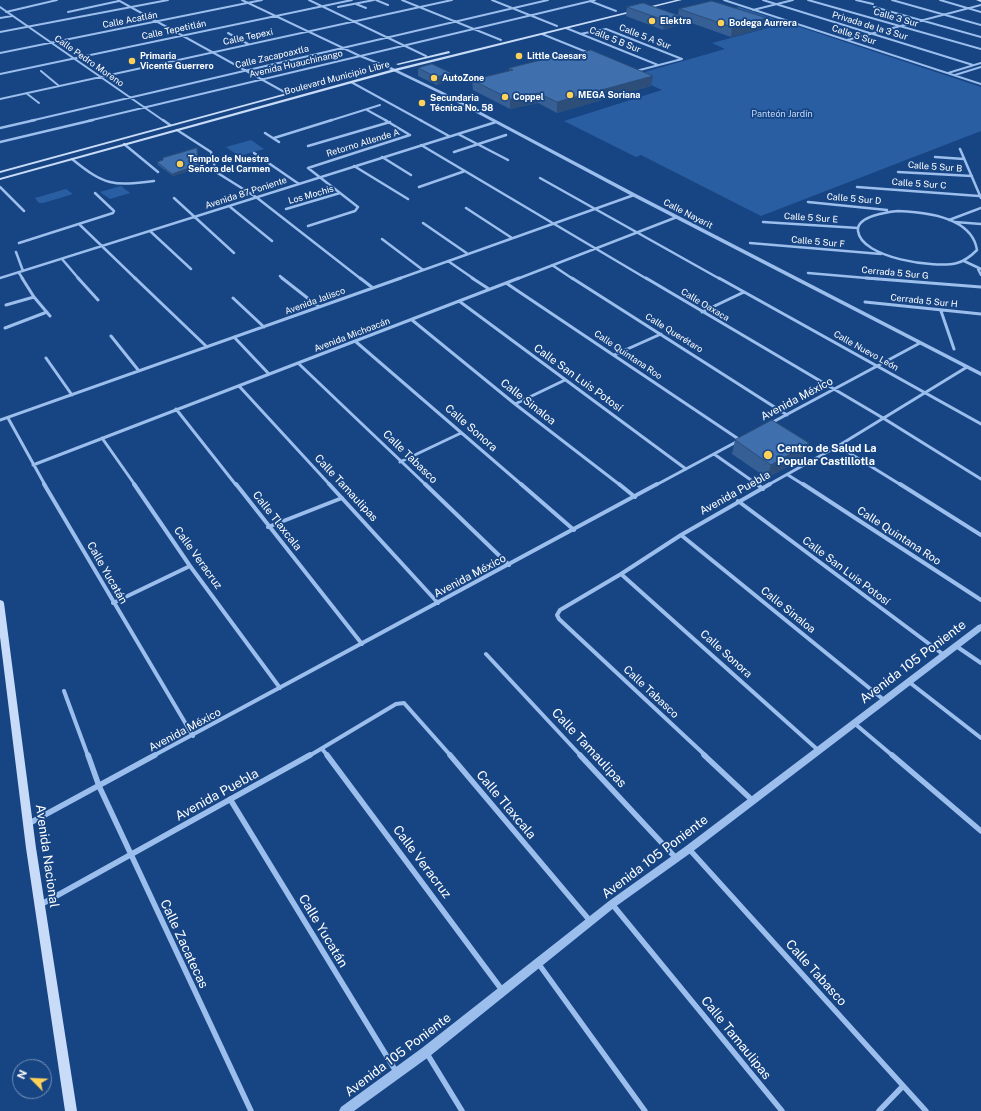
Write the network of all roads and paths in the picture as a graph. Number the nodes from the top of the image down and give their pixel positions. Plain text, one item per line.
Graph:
1 (57, 0) edge
2 (128, 0) edge
3 (168, 0) edge
4 (242, 0) edge
5 (262, 0) edge
6 (309, 0) edge
7 (352, 0) edge
8 (375, 0) edge
9 (402, 0) edge
10 (452, 0) edge
11 (492, 0) edge
12 (548, 0) edge
13 (586, 0) edge
14 (595, 0) edge
15 (659, 0) edge
16 (680, 0) edge
17 (724, 0) edge
18 (763, 0) edge
19 (793, 0) edge
20 (808, 0) edge
21 (856, 0) edge
22 (892, 0) edge
23 (940, 0) edge
24 (119, 1) edge
25 (590, 1) junction
26 (248, 3) junction
27 (355, 4) junction
28 (777, 4) junction
29 (388, 5) dead end
30 (981, 5) edge
31 (322, 6) junction
32 (0, 7) edge
33 (131, 7) junction
34 (420, 7) junction
35 (338, 8) dead end
36 (366, 8) dead end
37 (514, 8) junction
38 (967, 8) junction
39 (753, 10) junction
40 (6, 11) junction
41 (616, 11) junction
42 (0, 12) edge
43 (68, 12) dead end
44 (981, 12) edge
45 (532, 15) junction
46 (943, 15) junction
47 (12, 16) junction
48 (276, 16) junction
49 (0, 18) edge
50 (353, 21) junction
51 (456, 21) junction
52 (920, 21) junction
53 (157, 22) junction
54 (981, 25) edge
55 (557, 26) junction
56 (900, 26) junction
57 (28, 27) junction
58 (566, 28) junction
59 (474, 30) junction
60 (309, 31) junction
61 (0, 32) edge
62 (228, 33) dead end
63 (542, 34) junction
64 (580, 34) junction
65 (871, 34) junction
66 (183, 36) junction
67 (387, 37) junction
68 (981, 37) edge
69 (501, 40) junction
70 (846, 40) junction
71 (50, 42) junction
72 (249, 44) junction
73 (404, 45) junction
74 (343, 48) junction
75 (981, 49) edge
76 (0, 52) edge
77 (213, 52) junction
78 (590, 54) edge
79 (360, 56) junction
80 (426, 56) junction
81 (72, 59) junction
82 (981, 63) edge
83 (659, 65) junction
84 (973, 65) junction
85 (388, 67) junction
86 (981, 67) edge
87 (246, 70) junction
88 (395, 70) junction
89 (41, 71) dead end
90 (634, 71) edge
91 (948, 73) junction
92 (0, 74) edge
93 (955, 76) junction
94 (99, 78) junction
95 (263, 79) junction
96 (351, 82) junction
97 (981, 84) edge
98 (59, 86) junction
99 (26, 93) junction
100 (288, 94) junction
101 (128, 97) junction
102 (0, 99) edge
103 (39, 103) dead end
104 (380, 105) dead end
105 (143, 108) junction
106 (367, 110) junction
107 (390, 122) junction
108 (496, 122) junction
109 (170, 125) junction
110 (0, 128) edge
111 (177, 130) junction
112 (265, 133) dead end
113 (457, 134) junction
114 (506, 135) dead end
115 (449, 136) junction
116 (274, 138) junction
117 (0, 142) edge
118 (279, 142) dead end
119 (124, 144) junction
120 (479, 144) junction
121 (421, 145) junction
122 (308, 146) dead end
123 (960, 149) dead end
124 (454, 152) dead end
125 (254, 153) dead end
126 (382, 157) junction
127 (935, 157) dead end
128 (72, 159) junction
129 (964, 159) junction
130 (508, 160) dead end
131 (354, 166) junction
132 (465, 171) junction
133 (0, 172) edge
134 (158, 172) dead end
135 (898, 172) dead end
136 (410, 175) dead end
137 (972, 176) junction
138 (319, 177) junction
139 (0, 178) edge
140 (540, 178) dead end
141 (154, 181) dead end
142 (299, 184) junction
143 (0, 187) edge
144 (419, 187) dead end
145 (857, 187) dead end
146 (95, 193) dead end
147 (340, 194) junction
148 (634, 195) junction
149 (256, 197) junction
150 (980, 197) edge
151 (174, 198) dead end
152 (408, 199) dead end
153 (808, 202) dead end
154 (229, 206) junction
155 (466, 208) dead end
156 (981, 208) edge
157 (286, 209) dead end
158 (593, 209) junction
159 (24, 211) dead end
160 (898, 211) junction
161 (196, 216) junction
162 (677, 217) junction
163 (948, 220) junction
164 (763, 222) dead end
165 (954, 222) junction
166 (423, 223) dead end
167 (553, 223) junction
168 (981, 224) edge
169 (80, 225) junction
170 (308, 226) dead end
171 (858, 228) junction
172 (150, 231) junction
173 (636, 233) junction
174 (512, 238) junction
175 (382, 240) dead end
176 (272, 241) dead end
177 (19, 243) dead end
178 (750, 243) dead end
179 (104, 246) junction
180 (979, 246) edge
181 (595, 248) junction
182 (16, 252) dead end
183 (234, 253) dead end
184 (468, 254) junction
185 (885, 255) junction
186 (62, 259) junction
187 (448, 261) junction
188 (964, 261) junction
189 (552, 266) junction
190 (191, 269) dead end
191 (979, 269) edge
192 (423, 270) junction
193 (23, 271) junction
194 (19, 272) junction
195 (808, 272) dead end
196 (981, 275) edge
197 (280, 276) dead end
198 (0, 278) edge
199 (506, 283) junction
200 (981, 287) edge
201 (373, 288) junction
202 (489, 289) junction
203 (744, 292) junction
204 (34, 296) junction
205 (234, 298) dead end
206 (98, 300) dead end
207 (459, 301) junction
208 (865, 302) dead end
209 (6, 305) dead end
210 (319, 307) junction
211 (941, 311) junction
212 (47, 312) junction
213 (702, 312) junction
214 (981, 314) edge
215 (50, 316) dead end
216 (412, 320) junction
217 (264, 327) junction
218 (5, 328) dead end
219 (661, 334) junction
220 (111, 336) dead end
221 (234, 337) junction
222 (355, 341) junction
223 (920, 343) junction
224 (207, 347) junction
225 (954, 349) dead end
226 (614, 355) junction
227 (46, 358) dead end
228 (298, 363) junction
229 (876, 366) junction
230 (967, 366) junction
231 (138, 371) junction
232 (269, 374) junction
233 (981, 374) edge
234 (565, 380) junction
235 (239, 386) junction
236 (833, 389) junction
237 (925, 393) junction
238 (72, 395) junction
239 (515, 404) junction
240 (176, 409) junction
241 (787, 414) junction
242 (8, 418) junction
243 (882, 418) junction
244 (0, 420) edge
245 (981, 424) edge
246 (767, 425) edge
247 (461, 433) junction
248 (747, 436) edge
249 (102, 438) junction
250 (740, 440) junction
251 (838, 446) junction
252 (714, 454) junction
253 (400, 462) junction
254 (33, 465) junction
255 (686, 469) junction
256 (788, 475) junction
257 (981, 479) edge
258 (763, 489) junction
259 (635, 497) junction
260 (342, 498) junction
261 (738, 501) junction
262 (268, 527) junction
263 (574, 530) junction
264 (681, 535) junction
265 (981, 535) edge
266 (509, 565) junction
267 (190, 566) junction
268 (621, 574) junction
269 (981, 600) edge
270 (0, 603) edge
271 (113, 603) junction
272 (438, 603) junction
273 (557, 614) joint
274 (981, 627) edge
275 (2, 635) edge
276 (362, 644) junction
277 (956, 646) junction
278 (486, 654) dead end
279 (944, 655) junction
280 (981, 664) edge
281 (908, 681) junction
282 (280, 688) junction
283 (64, 691) dead end
284 (884, 700) junction
285 (404, 703) joint
286 (853, 722) junction
287 (193, 736) junction
288 (981, 738) edge
289 (322, 748) junction
290 (818, 750) junction
291 (98, 786) junction
292 (230, 799) junction
293 (752, 800) junction
294 (28, 824) junction
295 (981, 831) edge
296 (689, 849) junction
297 (130, 856) junction
298 (676, 858) junction
299 (612, 904) junction
300 (40, 905) junction
301 (591, 922) junction
302 (538, 963) junction
303 (502, 990) junction
304 (426, 1052) junction
305 (397, 1074) junction
306 (903, 1086) junction
307 (71, 1111) edge
308 (251, 1111) edge
309 (345, 1111) edge
310 (462, 1111) edge
311 (645, 1111) edge
312 (782, 1111) edge
313 (879, 1111) edge
314 (926, 1111) edge

1 - 40 street
2 - 24 street
3 - 33 street
4 - 26 street
5 - 26 street, Calle Acatlán
6 - 31 street
7 - 31 street, Calle Tepetitlán
8 - 27 street
8 - 29 street
9 - 34 street
10 - 34 street, Calle Tepexi
11 - 37 street
12 - 37 street, Calle Zacapoaxtla
13 - 25 street
14 - 25 street, Avenida Huauchinango
15 - 41 main road, Boulevard Municipio Libre
16 - 58 main road, Boulevard Municipio Libre
17 - 39 street, Calle 5 Sur
18 - 28 street, Privada de la 3 Sur
19 - 28 street
20 - 56 street, Calle 3 Sur
21 - 52 street
22 - 46 street
23 - 38 street
24 - 33 street
24 - 43 street
25 - 41 street
25 - 45 street, Avenida Huauchinango
26 - 48 street
26 - 53 street, Calle Acatlán
27 - 35 street
27 - 36 street
28 - 39 street
28 - 65 street, Privada de la 3 Sur
30 - 38 street
31 - 48 street, Calle Tepetitlán
31 - 50 street
32 - 40 street, Calle Pedro Moreno
33 - 53 street
33 - 57 street
34 - 50 street, Calle Tepexi
34 - 51 street
37 - 45 street
37 - 51 street, Calle Zacapoaxtla
38 - 44 street
38 - 46 street
39 - 70 street, Calle 5 Sur
40 - 42 street
40 - 47 street, Calle Pedro Moreno
41 - 55 main road, Boulevard Municipio Libre
45 - 55 street
45 - 59 street, Avenida Huauchinango
46 - 52 street
46 - 54 street
47 - 49 street
47 - 57 street, Calle Pedro Moreno
48 - 60 street
48 - 66 street, Calle Tepetitlán
50 - 60 street, Calle Tepexi
50 - 67 street
51 - 59 street
51 - 67 street, Calle Zacapoaxtla
52 - 56 street
52 - 68 street
53 - 66 street
53 - 71 street, Calle Acatlán
55 - 69 main road, Boulevard Municipio Libre
56 - 65 street
56 - 75 street, Calle 3 Sur
57 - 61 street
57 - 71 street, Calle Pedro Moreno
58 - 63 main road, Boulevard Municipio Libre
58 - 64 street, Calle 5 B Sur
59 - 69 street
59 - 73 street, Avenida Huauchinango
60 - 72 street, Calle Tepexi
60 - 74 street
62 - 72 street
63 - 78 street
63 - 88 main road, Boulevard Municipio Libre
64 - 83 street, Calle 5 B Sur
64 - 83 street, Calle 5 A Sur
65 - 70 street
65 - 84 street, Privada de la 3 Sur
66 - 77 street
66 - 81 street, Calle Tepetitlán
67 - 73 street
67 - 74 street, Calle Zacapoaxtla
69 - 80 main road, Boulevard Municipio Libre
70 - 91 street, Calle 5 Sur
71 - 76 street, Calle Acatlán
71 - 81 street, Calle Pedro Moreno
72 - 77 street, Calle Tepexi
73 - 79 street, Avenida Huauchinango
73 - 80 street
74 - 79 street
74 - 87 street, Calle Zacapoaxtla
77 - 87 street
77 - 94 street, Calle Tepexi
79 - 85 street
79 - 95 street, Avenida Huauchinango
80 - 85 main road, Boulevard Municipio Libre
81 - 92 street, Calle Tepetitlán
81 - 94 street, Calle Pedro Moreno
82 - 84 street
83 - 90 street
84 - 91 street
85 - 88 street, Calle Nayarit
85 - 100 main road, Boulevard Municipio Libre
86 - 93 street
87 - 95 street
87 - 101 street, Calle Zacapoaxtla
88 - 96 main road, Boulevard Municipio Libre
88 - 108 street, Calle Nayarit
89 - 98 street
91 - 93 street, Calle 5 Sur
93 - 97 street, Calle 5 Sur
94 - 98 street, Calle Tepexi
94 - 101 street, Calle Pedro Moreno
95 - 100 street
95 - 105 street, Avenida Huauchinango
96 - 111 main road, Boulevard Municipio Libre
96 - 115 street
98 - 99 street, Calle Tepexi
99 - 102 street, Calle Tepexi
99 - 103 street
100 - 109 main road, Boulevard Municipio Libre
101 - 105 street, Calle Pedro Moreno
101 - 110 street, Calle Zacapoaxtla
104 - 106 street
105 - 109 street, Calle Pedro Moreno
105 - 117 street, Avenida Huauchinango
106 - 107 street, Retorno Allende A
106 - 116 street
107 - 122 street
107 - 138 street, Retorno Allende A
108 - 113 street, Avenida 87 Poniente
108 - 148 street, Calle Nayarit
109 - 133 main road, Boulevard Municipio Libre
111 - 119 main road, Boulevard Municipio Libre
111 - 149 street
112 - 116 street
113 - 115 street, Avenida 87 Poniente
113 - 120 street
114 - 120 street
115 - 121 street, Avenida 87 Poniente
116 - 118 street
119 - 128 main road, Boulevard Municipio Libre
119 - 134 street
120 - 124 street
120 - 130 street
121 - 126 street, Avenida 87 Poniente
121 - 132 street, Calle Oaxaca
123 - 129 street
125 - 142 street
126 - 131 street, Avenida 87 Poniente
126 - 136 street
127 - 129 street
128 - 139 main road, Boulevard Municipio Libre
128 - 141 street
129 - 137 street
131 - 138 street, Avenida 87 Poniente
131 - 152 street
132 - 144 street
132 - 167 street, Calle Oaxaca
135 - 137 street, Calle 5 Sur B
137 - 150 street
138 - 142 street, Avenida 87 Poniente
138 - 147 street
140 - 158 street, Calle Nuevo León
142 - 149 street, Avenida 87 Poniente
143 - 159 street
145 - 150 street, Calle 5 Sur C
146 - 169 street
147 - 157 street, Los Mochis
147 - 170 street
148 - 158 street, Avenida Jalisco
148 - 162 street, Calle Nayarit
149 - 154 street, Avenida 87 Poniente
149 - 201 street
151 - 161 street
153 - 160 street, Calle 5 Sur D
154 - 161 street, Avenida 87 Poniente
154 - 176 street
155 - 174 street
156 - 163 street
158 - 167 street, Avenida Jalisco
158 - 173 street, Calle Nuevo León
160 - 163 street
160 - 171 street
161 - 172 street, Avenida 87 Poniente
161 - 183 street
162 - 173 street, Avenida Michoacán
162 - 223 street, Calle Nayarit
163 - 165 street
164 - 171 street, Calle 5 Sur E
165 - 168 street
165 - 180 street
166 - 184 street
167 - 174 street, Avenida Jalisco
167 - 181 street, Calle Oaxaca
169 - 177 street
169 - 179 street
171 - 185 street
172 - 179 street, Avenida 87 Poniente
172 - 190 street
173 - 181 street, Avenida Michoacán
173 - 203 street, Calle Nuevo León
174 - 184 street, Avenida Jalisco
175 - 192 street
178 - 185 street, Calle 5 Sur F
179 - 186 street, Avenida 87 Poniente
179 - 224 street
180 - 188 street
181 - 189 street, Avenida Michoacán
181 - 213 street, Calle Oaxaca
182 - 193 street
184 - 187 street, Avenida Jalisco
185 - 188 street
186 - 193 street, Avenida 87 Poniente
186 - 206 street
187 - 192 street, Avenida Jalisco
187 - 202 street
188 - 191 street
189 - 199 street, Avenida Michoacán
189 - 219 street, Calle Querétaro
191 - 196 street
192 - 201 street, Avenida Jalisco
193 - 194 street, Avenida 87 Poniente
194 - 198 street, Avenida 87 Poniente
194 - 204 street
195 - 200 street, Cerrada 5 Sur G
197 - 210 street
199 - 202 street, Avenida Michoacán
199 - 226 street, Calle Quintana Roo
201 - 210 street, Avenida Jalisco
202 - 207 street, Avenida Michoacán
203 - 213 street
203 - 229 street, Calle Nuevo León
204 - 209 street
204 - 212 street
205 - 217 street
207 - 216 street, Avenida Michoacán
207 - 234 street, Calle San Luis Potosí
208 - 211 street, Cerrada 5 Sur H
210 - 217 street, Avenida Jalisco
211 - 214 street, Cerrada 5 Sur H
211 - 225 street
212 - 215 street
212 - 218 street
213 - 236 street, Calle Oaxaca
216 - 222 street, Avenida Michoacán
216 - 239 street, Calle Sinaloa
217 - 221 street, Avenida Jalisco
219 - 226 street
219 - 241 street, Calle Querétaro
220 - 231 street
221 - 224 street, Avenida Jalisco
221 - 232 street
222 - 228 street, Avenida Michoacán
222 - 247 street, Calle Sonora
223 - 229 street, Avenida México
223 - 230 street, Calle Nayarit
224 - 231 street, Avenida Jalisco
226 - 250 street, Calle Quintana Roo
227 - 238 street
228 - 232 street, Avenida Michoacán
228 - 253 street, Calle Tabasco
229 - 236 street, Avenida México
229 - 237 street, Calle Nuevo León
230 - 233 street, Calle Nayarit
230 - 237 street, Avenida Puebla
231 - 238 street, Avenida Jalisco
232 - 235 street, Avenida Michoacán
234 - 239 street
234 - 255 street, Calle San Luis Potosí
235 - 240 street, Avenida Michoacán
235 - 260 street, Calle Tamaulipas
236 - 241 street, Avenida México
236 - 243 street, Calle Oaxaca
237 - 243 street, Avenida Puebla
237 - 245 street, Calle Nuevo León
238 - 242 street, Avenida Jalisco
239 - 259 street, Calle Sinaloa
240 - 249 street, Avenida Michoacán
240 - 262 street, Calle Tlaxcala
241 - 246 street, Avenida México
242 - 244 street, Avenida Jalisco
242 - 254 street, Calle Yucatán
243 - 251 street, Avenida Puebla
243 - 257 street, Calle Oaxaca
247 - 253 street
247 - 263 street, Calle Sonora
248 - 250 street, Avenida México
249 - 254 street, Avenida Michoacán
249 - 267 street, Calle Veracruz
250 - 252 street, Avenida México
251 - 256 street, Avenida Puebla
251 - 265 street
252 - 255 street, Avenida México
252 - 258 street
253 - 266 street, Calle Tabasco
254 - 271 street, Calle Yucatán
255 - 259 street, Avenida México
256 - 258 street, Avenida Puebla
256 - 269 street, Calle Quintana Roo
258 - 261 street, Avenida Puebla
259 - 263 street, Avenida México
260 - 262 street
260 - 272 street, Calle Tamaulipas
261 - 264 street, Avenida Puebla
261 - 279 street, Calle San Luis Potosí
262 - 276 street, Calle Tlaxcala
263 - 266 street, Avenida México
264 - 268 street, Avenida Puebla
264 - 284 street, Calle Sinaloa
266 - 272 street, Avenida México
267 - 271 street
267 - 282 street, Calle Veracruz
268 - 273 street, Avenida Puebla
268 - 290 street, Calle Sonora
270 - 275 main road, Avenida Nacional
271 - 287 street, Calle Yucatán
272 - 276 street, Avenida México
273 - 293 street, Calle Tabasco
274 - 277 street, Avenida 105 Poniente
275 - 294 main road, Avenida Nacional
276 - 282 street, Avenida México
277 - 279 street, Avenida 105 Poniente
277 - 280 street
278 - 298 street, Calle Tamaulipas
279 - 281 street, Avenida 105 Poniente
281 - 284 street, Avenida 105 Poniente
281 - 288 street
282 - 287 street, Avenida México
283 - 291 street, Calle Zacatecas
284 - 286 street, Avenida 105 Poniente
285 - 289 street, Avenida Puebla
285 - 301 street, Calle Tlaxcala
286 - 290 street, Avenida 105 Poniente
286 - 295 street
287 - 291 street, Avenida México
289 - 292 street, Avenida Puebla
289 - 303 street, Calle Veracruz
290 - 293 street, Avenida 105 Poniente
291 - 294 street, Avenida México
291 - 297 street, Calle Zacatecas
292 - 297 street, Avenida Puebla
292 - 305 street, Calle Yucatán
293 - 296 street, Avenida 105 Poniente
294 - 300 main road, Avenida Nacional
296 - 298 street, Avenida 105 Poniente
296 - 306 street, Calle Tabasco
297 - 300 street, Avenida Puebla
297 - 308 street, Calle Zacatecas
298 - 299 street, Avenida 105 Poniente
299 - 301 street, Avenida 105 Poniente
299 - 312 street, Calle Tamaulipas
300 - 307 main road, Avenida Nacional
301 - 302 street, Avenida 105 Poniente
302 - 303 street, Avenida 105 Poniente
302 - 311 street
303 - 304 street, Avenida 105 Poniente
304 - 305 street, Avenida 105 Poniente
304 - 310 street
305 - 309 street, Avenida 105 Poniente
306 - 313 street
306 - 314 street, Calle Tabasco

